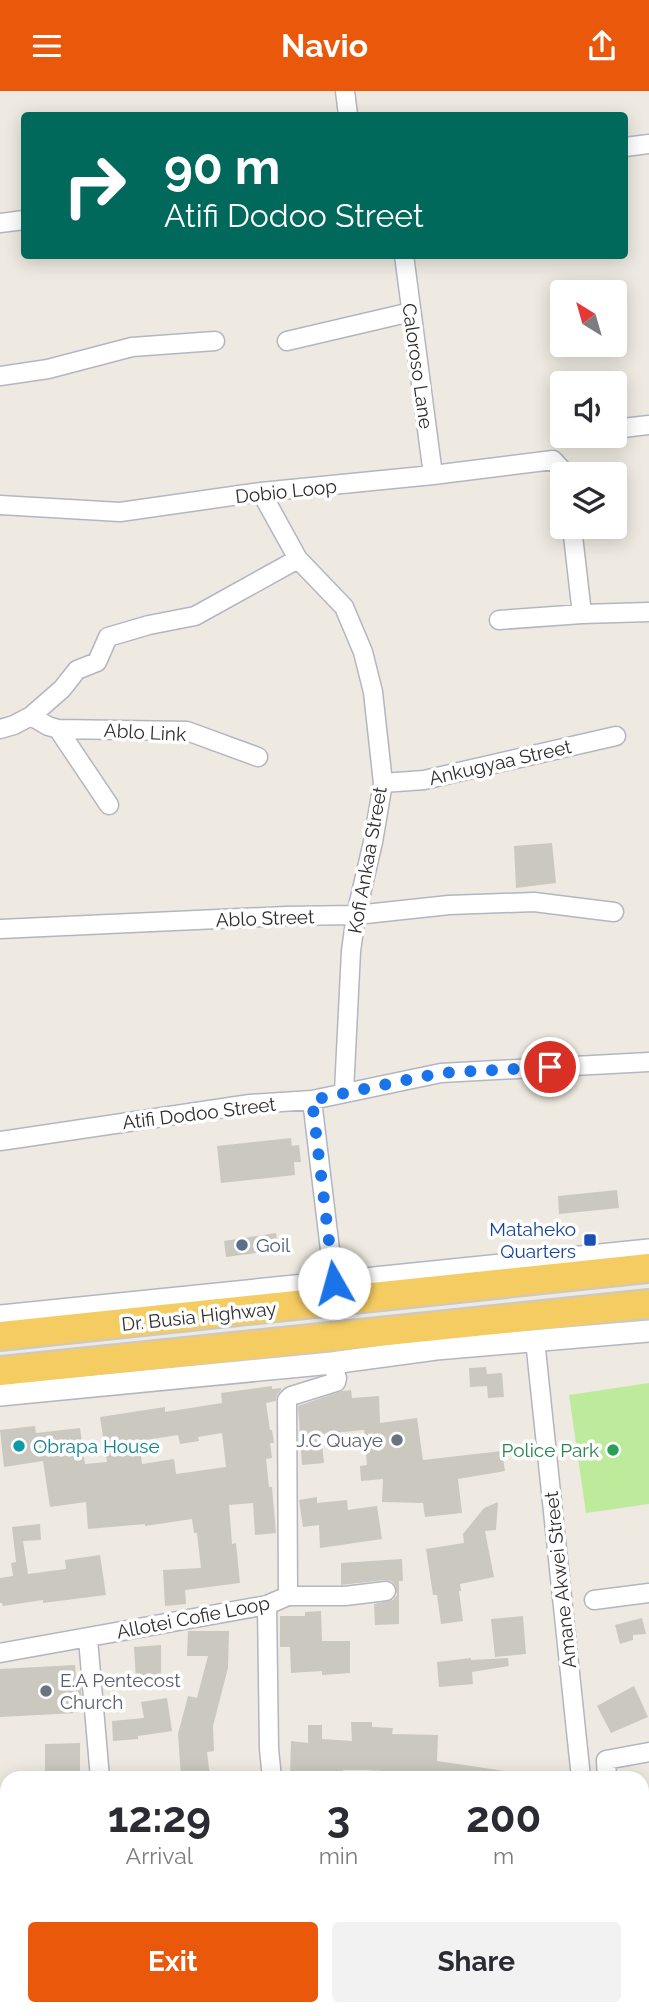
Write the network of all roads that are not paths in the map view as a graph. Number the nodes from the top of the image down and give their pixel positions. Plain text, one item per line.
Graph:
1 (345, 91) edge
2 (348, 112) edge
3 (649, 144) edge
4 (628, 147) edge
5 (21, 220) edge
6 (0, 223) edge
7 (404, 259) edge
8 (411, 312) junction
9 (215, 341) dead end
10 (288, 341) dead end
11 (0, 376) edge
12 (649, 425) edge
13 (627, 428) edge
14 (555, 462) edge
15 (433, 475) junction
16 (261, 492) junction
17 (0, 505) edge
18 (573, 539) edge
19 (298, 559) junction
20 (649, 612) edge
21 (582, 614) junction
22 (499, 620) dead end
23 (31, 716) junction
24 (0, 729) edge
25 (58, 729) junction
26 (615, 736) dead end
27 (258, 757) dead end
28 (383, 783) junction
29 (109, 805) dead end
30 (614, 912) dead end
31 (356, 915) junction
32 (0, 929) edge
33 (649, 1062) edge
34 (344, 1092) junction
35 (312, 1100) junction
36 (0, 1124) edge
37 (0, 1141) edge
38 (649, 1250) edge
39 (649, 1268) edge
40 (334, 1283) junction
41 (649, 1304) edge
42 (0, 1316) edge
43 (649, 1331) edge
44 (0, 1336) edge
45 (535, 1340) junction
46 (332, 1363) junction
47 (0, 1371) edge
48 (0, 1395) edge
49 (386, 1591) dead end
50 (649, 1593) edge
51 (288, 1596) junction
52 (594, 1600) dead end
53 (267, 1605) junction
54 (88, 1639) junction
55 (0, 1653) edge
56 (649, 1752) edge
57 (99, 1771) edge
58 (271, 1771) edge
59 (580, 1771) edge
60 (607, 1771) edge

1 - 2 street
3 - 4 street
5 - 6 street
7 - 8 street, Caloroso Lane
8 - 10 street
8 - 15 street, Caloroso Lane
9 - 11 street
12 - 13 street
14 - 15 street, Dobio Loop
15 - 16 street, Dobio Loop
16 - 17 street, Dobio Loop
16 - 19 street, Kofi Ankaa Street
18 - 21 street
19 - 23 street
19 - 28 street, Kofi Ankaa Street
20 - 21 street
21 - 22 street
23 - 24 street
23 - 25 street, Ablo Link
25 - 27 street, Ablo Link
25 - 29 street
26 - 28 street, Ankugyaa Street
28 - 31 street, Kofi Ankaa Street
30 - 31 street, Ablo Street
31 - 32 street, Ablo Street
31 - 34 street, Kofi Ankaa Street
33 - 34 street, Atifi Dodoo Street
34 - 35 street, Atifi Dodoo Street
35 - 37 street, Atifi Dodoo Street
35 - 40 street
36 - 37 street
38 - 40 street, Dr. Busia Highway
39 - 44 highway, Dr. Busia Highway
40 - 42 street, Dr. Busia Highway
41 - 47 highway, Dr. Busia Highway
43 - 45 street
45 - 46 street
45 - 59 street, Amane Akwei Street
46 - 48 street
46 - 51 street
49 - 51 street, Allotei Cofie Loop
50 - 52 street
51 - 53 street, Allotei Cofie Loop
53 - 54 street, Allotei Cofie Loop
53 - 58 street
54 - 55 street, Allotei Cofie Loop
54 - 57 street
56 - 60 street

